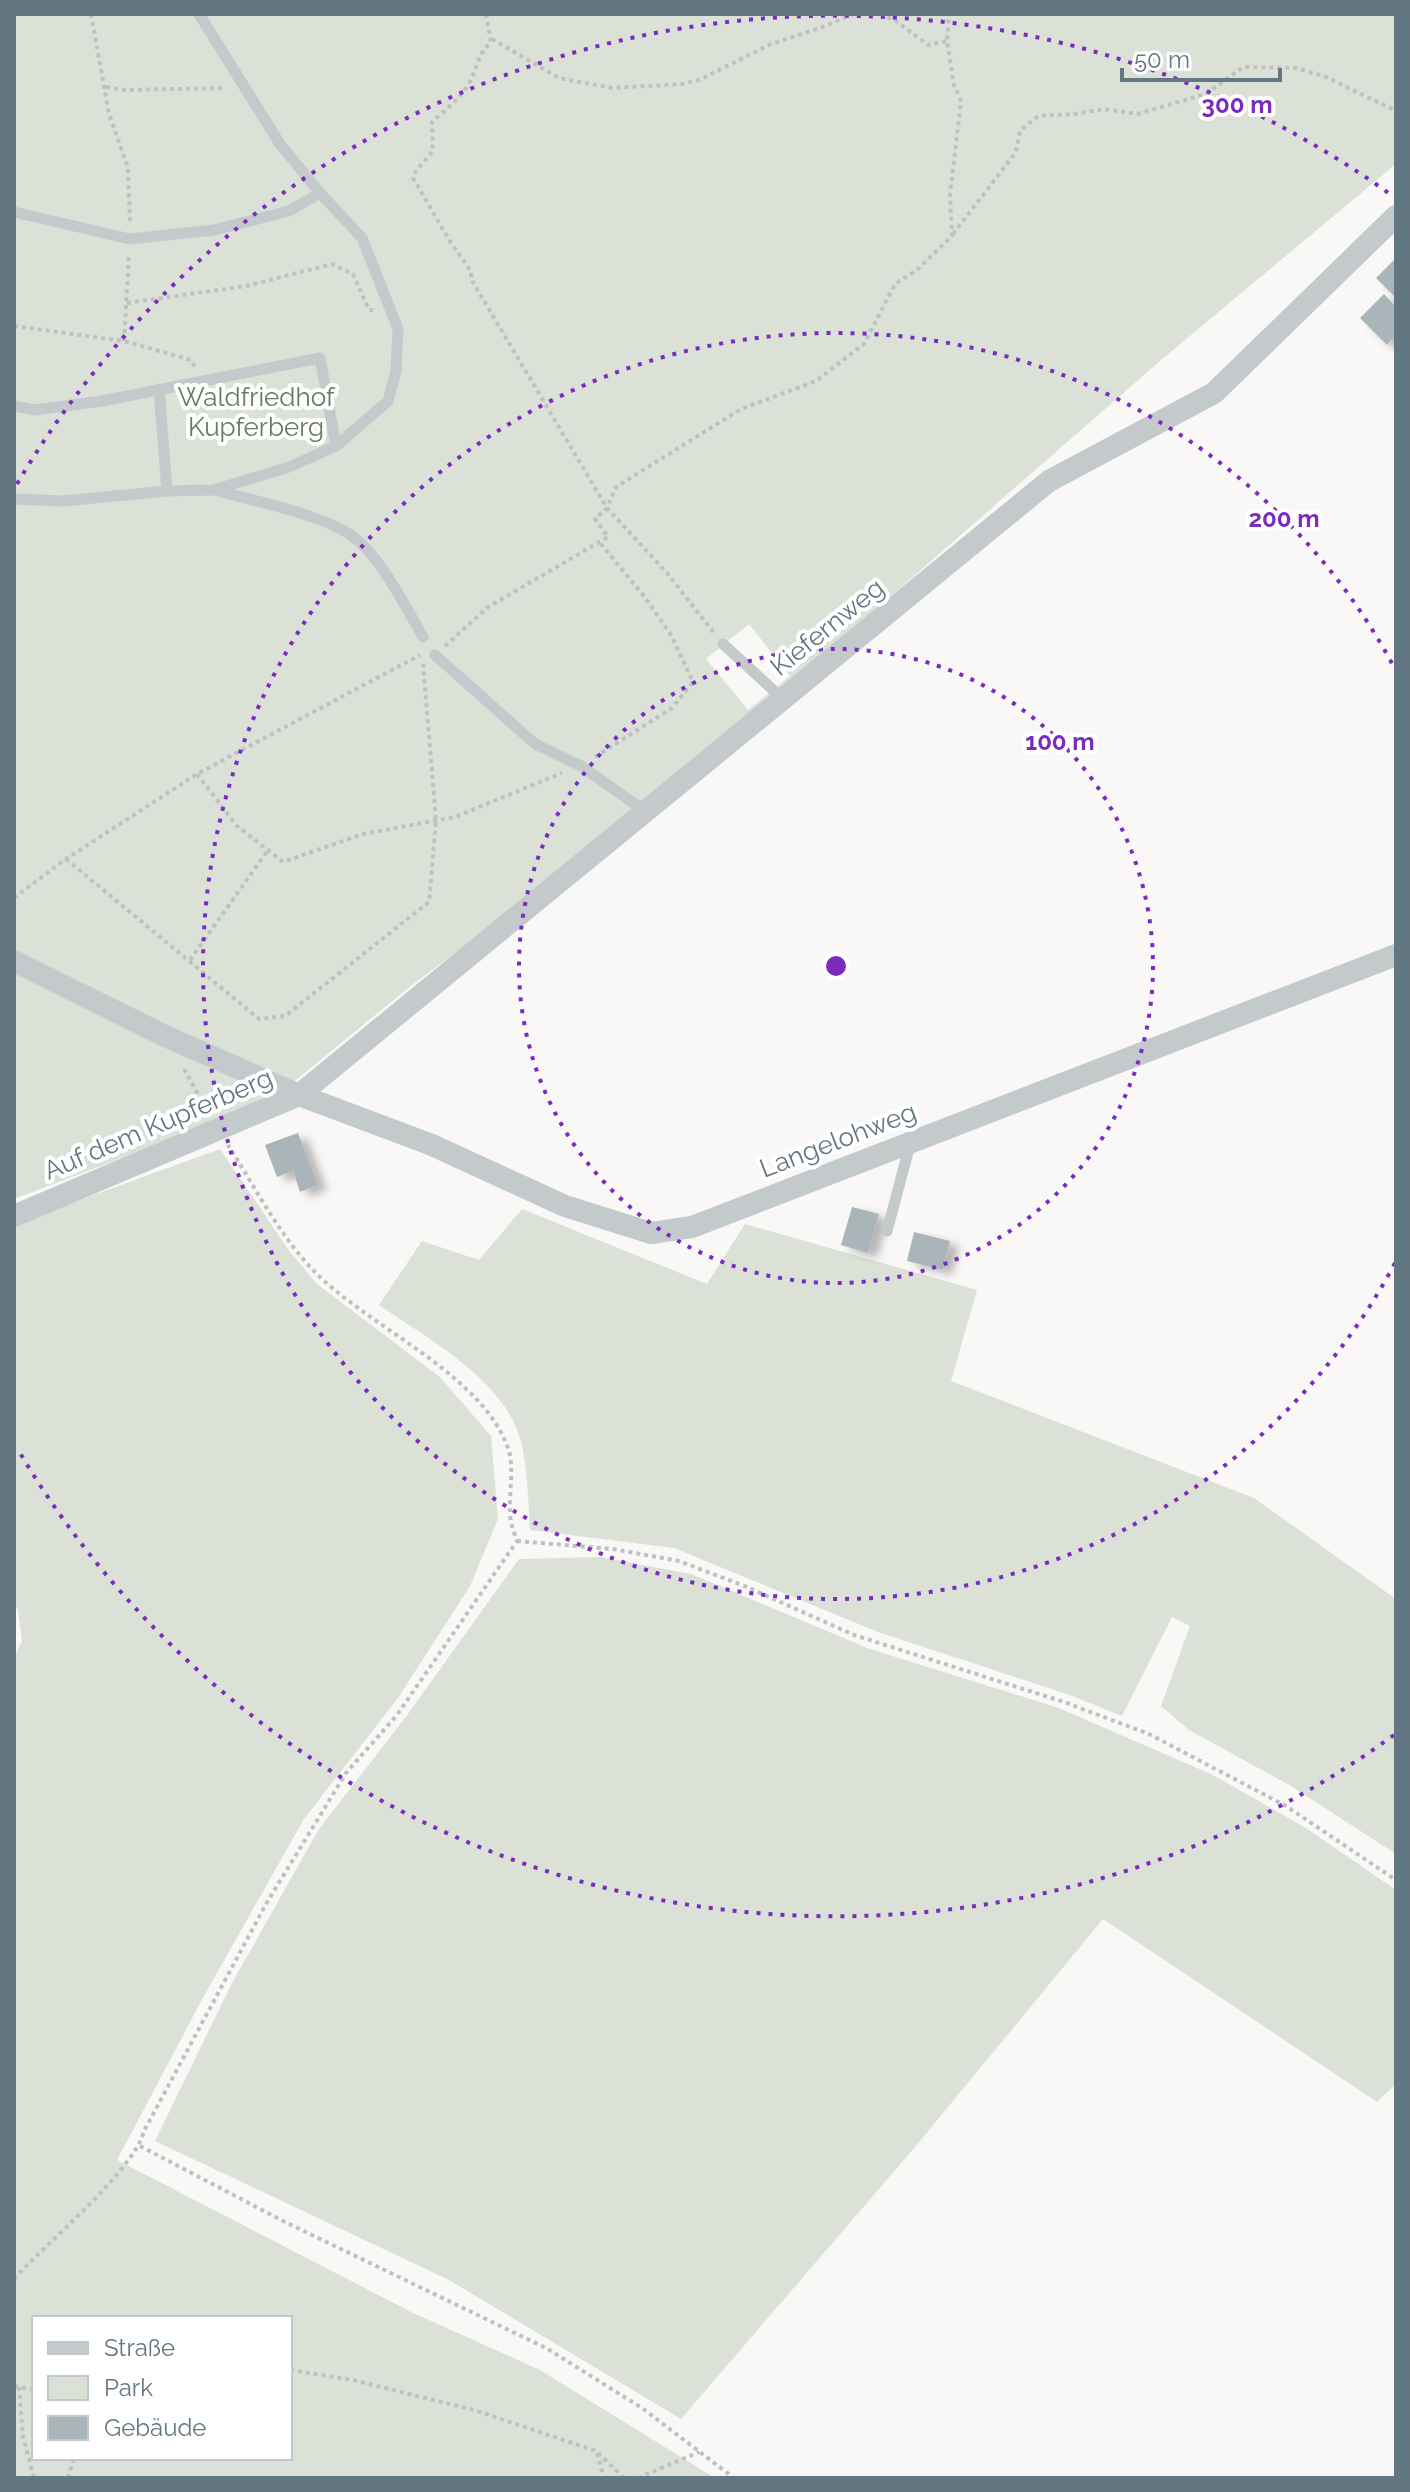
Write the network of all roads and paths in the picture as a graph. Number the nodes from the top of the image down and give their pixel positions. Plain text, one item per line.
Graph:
1 (91, 14) edge
2 (199, 14) edge
3 (486, 14) edge
4 (853, 14) edge
5 (880, 14) edge
6 (949, 14) edge
7 (492, 39) junction
8 (947, 41) junction
9 (106, 87) junction
10 (245, 87) junction
11 (1396, 111) edge
12 (320, 193) junction
13 (14, 212) edge
14 (1396, 216) edge
15 (952, 236) junction
16 (130, 239) junction
17 (126, 303) junction
18 (391, 308) junction
19 (14, 326) edge
20 (124, 341) junction
21 (203, 379) junction
22 (159, 389) junction
23 (14, 406) edge
24 (336, 446) junction
25 (214, 490) junction
26 (167, 491) junction
27 (14, 499) edge
28 (607, 508) junction
29 (600, 543) junction
30 (423, 637) joint
31 (723, 644) joint
32 (422, 654) junction
33 (435, 655) joint
34 (783, 699) junction
35 (581, 766) junction
36 (197, 774) junction
37 (645, 811) junction
38 (436, 820) junction
39 (268, 850) junction
40 (66, 859) junction
41 (14, 898) edge
42 (1396, 955) edge
43 (190, 960) junction
44 (14, 961) edge
45 (165, 1036) junction
46 (299, 1095) junction
47 (218, 1128) junction
48 (911, 1141) junction
49 (14, 1216) edge
50 (887, 1231) dead end
51 (517, 1541) junction
52 (1396, 1880) edge
53 (140, 2146) junction
54 (14, 2279) edge
55 (292, 2370) edge
56 (16, 2386) edge
57 (596, 2451) junction
58 (699, 2452) junction
59 (34, 2478) edge
60 (604, 2478) edge
61 (624, 2478) edge
62 (638, 2478) edge
63 (734, 2478) edge

1 - 9 path
2 - 10 lane
3 - 7 path
4 - 7 path
5 - 8 path
6 - 8 path
7 - 28 path
8 - 15 path
9 - 10 path
9 - 16 path
10 - 12 lane
11 - 15 path
12 - 16 lane
12 - 18 lane
13 - 16 lane
14 - 34 street, Kiefernweg
15 - 28 path
16 - 17 path
17 - 18 path
17 - 20 path
18 - 24 lane
19 - 20 path
20 - 21 path
21 - 22 lane
21 - 24 lane
22 - 23 lane
22 - 26 lane
24 - 25 lane
25 - 26 lane
25 - 30 lane
26 - 27 lane
28 - 29 path
28 - 31 path
29 - 33 path
29 - 35 path
30 - 32 path
31 - 34 lane
32 - 36 path
32 - 38 path
33 - 35 lane
34 - 37 street, Kiefernweg
35 - 37 lane
35 - 38 path
36 - 39 path
36 - 40 path
37 - 46 street, Kiefernweg
38 - 39 path
38 - 43 path
39 - 43 path
40 - 41 path
40 - 43 path
42 - 48 street, Langelohweg
44 - 45 street, Auf dem Kupferberg
45 - 46 street, Auf dem Kupferberg
45 - 47 path
46 - 47 street, Auf dem Kupferberg
46 - 48 street, Langelohweg
47 - 49 street, Auf dem Kupferberg
47 - 51 path
48 - 50 lane
51 - 52 path
51 - 53 path
53 - 54 path
53 - 58 path
55 - 57 path
56 - 59 path
57 - 60 path
57 - 61 path
58 - 62 path
58 - 63 path

